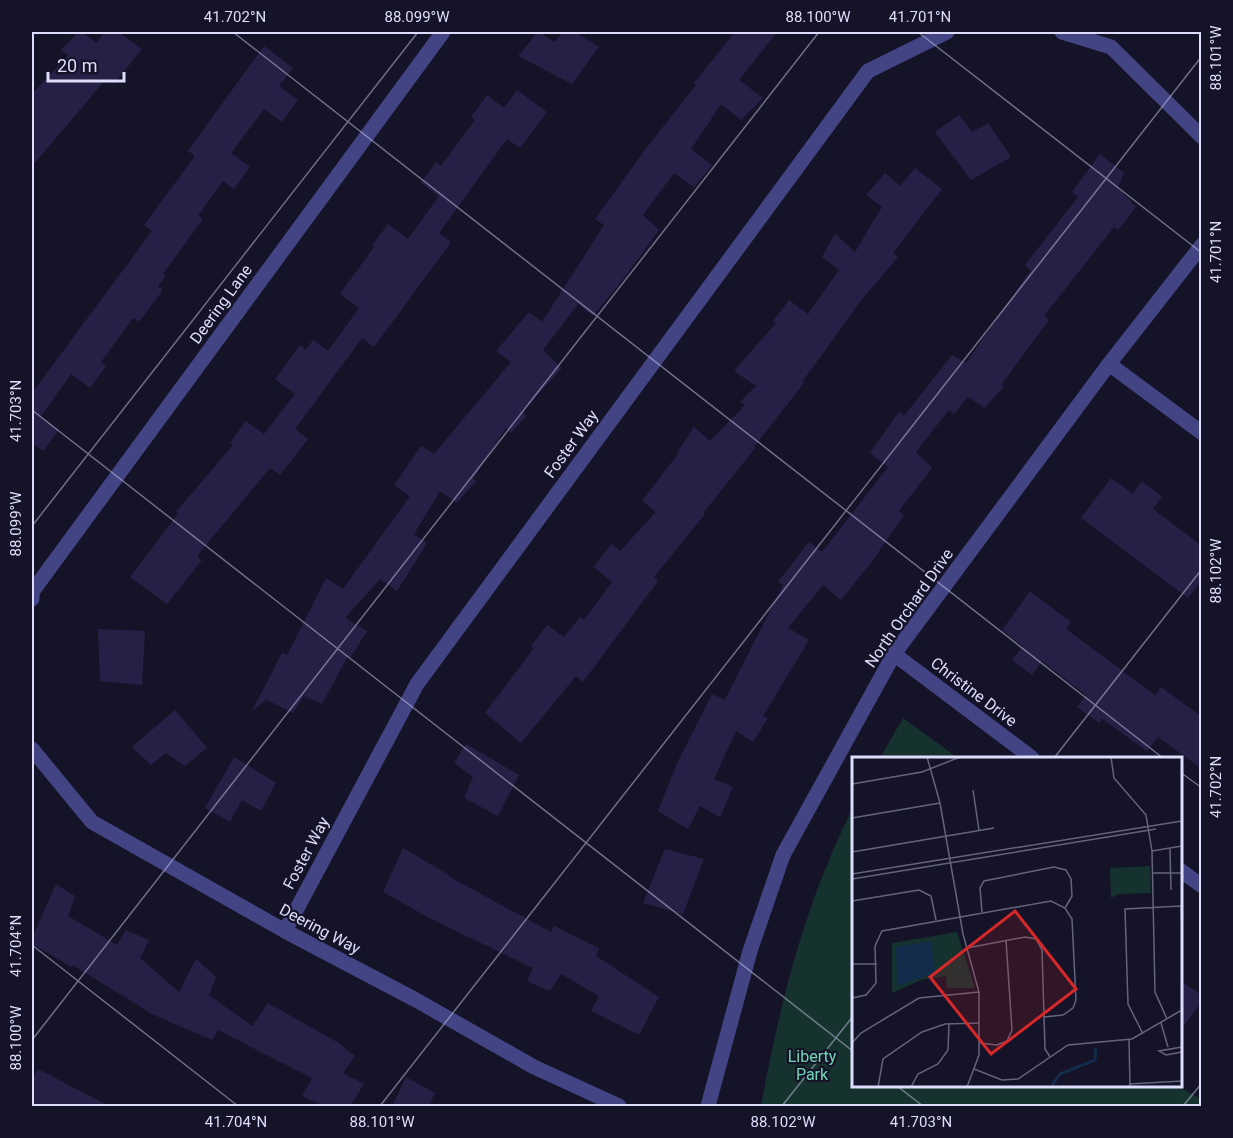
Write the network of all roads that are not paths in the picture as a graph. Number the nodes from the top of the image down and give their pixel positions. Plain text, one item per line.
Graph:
1 (443, 32) edge
2 (946, 32) edge
3 (1062, 32) edge
4 (1202, 137) edge
5 (1202, 245) edge
6 (1109, 364) junction
7 (1202, 433) edge
8 (32, 599) edge
9 (894, 654) junction
10 (32, 749) edge
11 (1029, 757) edge
12 (1182, 871) edge
13 (1202, 886) edge
14 (285, 931) junction
15 (619, 1107) edge
16 (708, 1107) edge

1 - 8 street, Deering Lane
2 - 14 street, Foster Way
3 - 4 street
5 - 6 street, North Orchard Drive
6 - 7 street
6 - 9 street, North Orchard Drive
9 - 11 street, Christine Drive
9 - 16 street, North Orchard Drive
10 - 14 street, Deering Way
12 - 13 street
14 - 15 street, Deering Way

